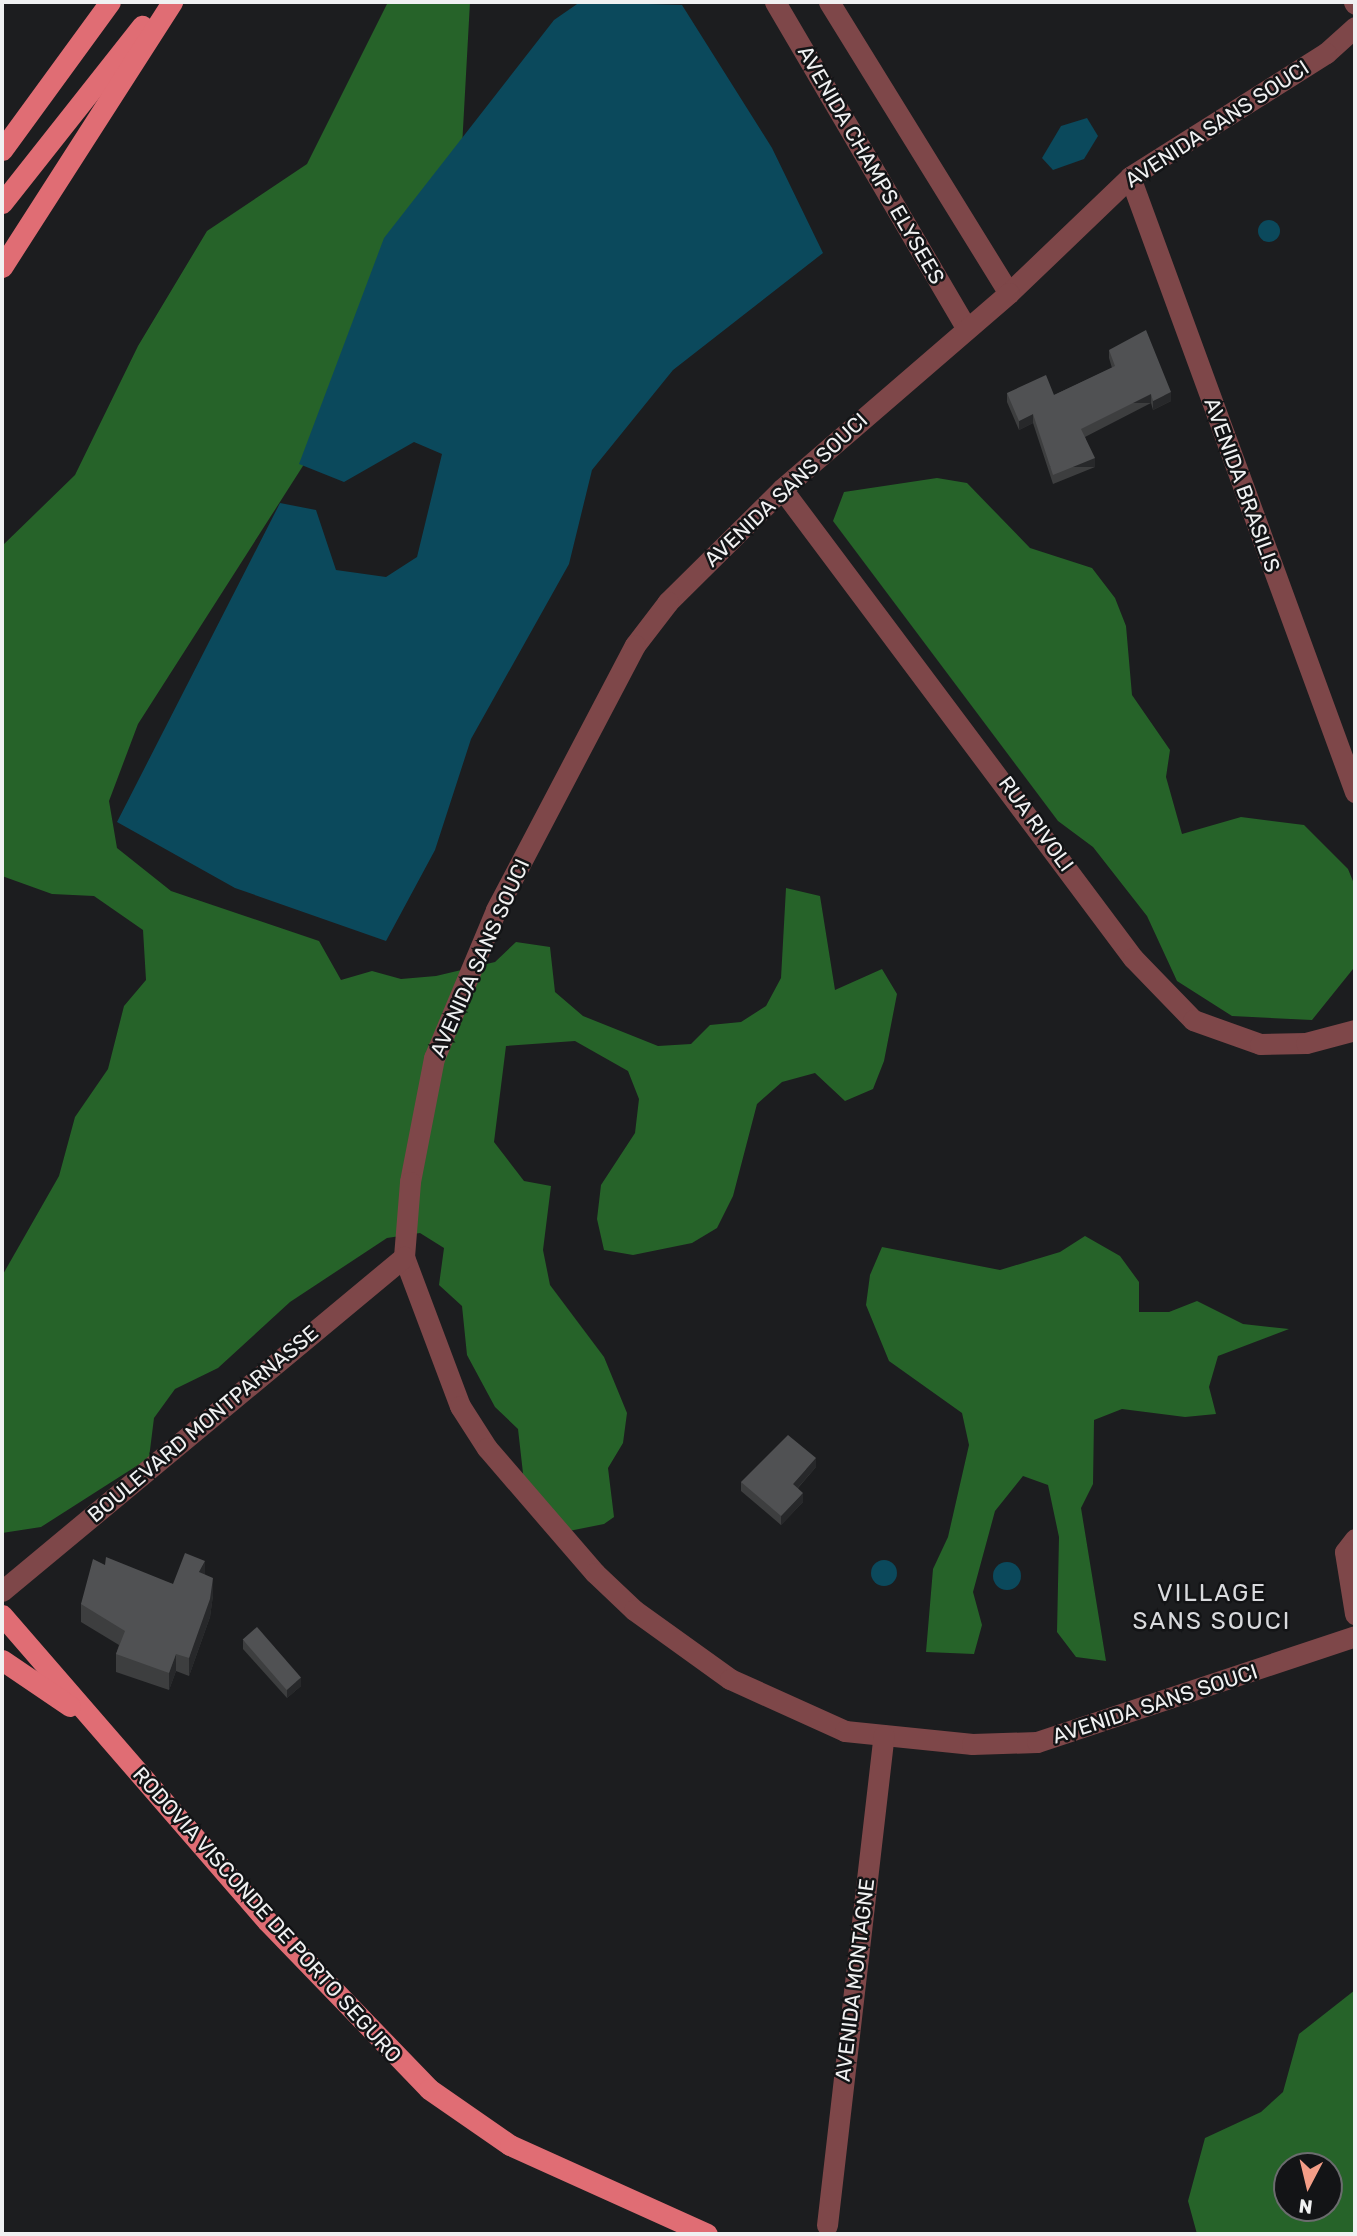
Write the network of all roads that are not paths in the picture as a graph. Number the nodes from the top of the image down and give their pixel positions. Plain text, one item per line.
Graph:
1 (110, 2) edge
2 (161, 2) edge
3 (172, 2) edge
4 (775, 2) edge
5 (830, 2) edge
6 (1355, 27) edge
7 (2, 149) edge
8 (1129, 177) junction
9 (2, 203) edge
10 (2, 267) edge
11 (1009, 293) junction
12 (966, 328) junction
13 (782, 489) junction
14 (1355, 792) edge
15 (1355, 1030) edge
16 (404, 1257) junction
17 (1355, 1539) edge
18 (2, 1591) edge
19 (1355, 1614) edge
20 (2, 1615) edge
21 (1355, 1636) edge
22 (2, 1660) edge
23 (95, 1723) junction
24 (884, 1735) junction
25 (827, 2225) dead end
26 (707, 2234) edge

1 - 7 main road
2 - 9 main road
3 - 10 main road
4 - 12 street, AVENIDA CHAMPS ELYSEES
5 - 11 street
6 - 8 street, AVENIDA SANS SOUCI
8 - 11 street, AVENIDA SANS SOUCI
8 - 14 street, AVENIDA BRASILIS
11 - 12 street, AVENIDA SANS SOUCI
12 - 13 street, AVENIDA SANS SOUCI
13 - 15 street, RUA RIVOLI
13 - 16 street, AVENIDA SANS SOUCI
16 - 18 street, BOULEVARD MONTPARNASSE
16 - 24 street, AVENIDA SANS SOUCI
17 - 19 street
20 - 23 main road, RODOVIA VISCONDE DE PORTO SEGURO
21 - 24 street, AVENIDA SANS SOUCI
22 - 23 main road, RODOVIA VISCONDE DE PORTO SEGURO
23 - 26 main road, RODOVIA VISCONDE DE PORTO SEGURO
24 - 25 street, AVENIDA MONTAGNE

